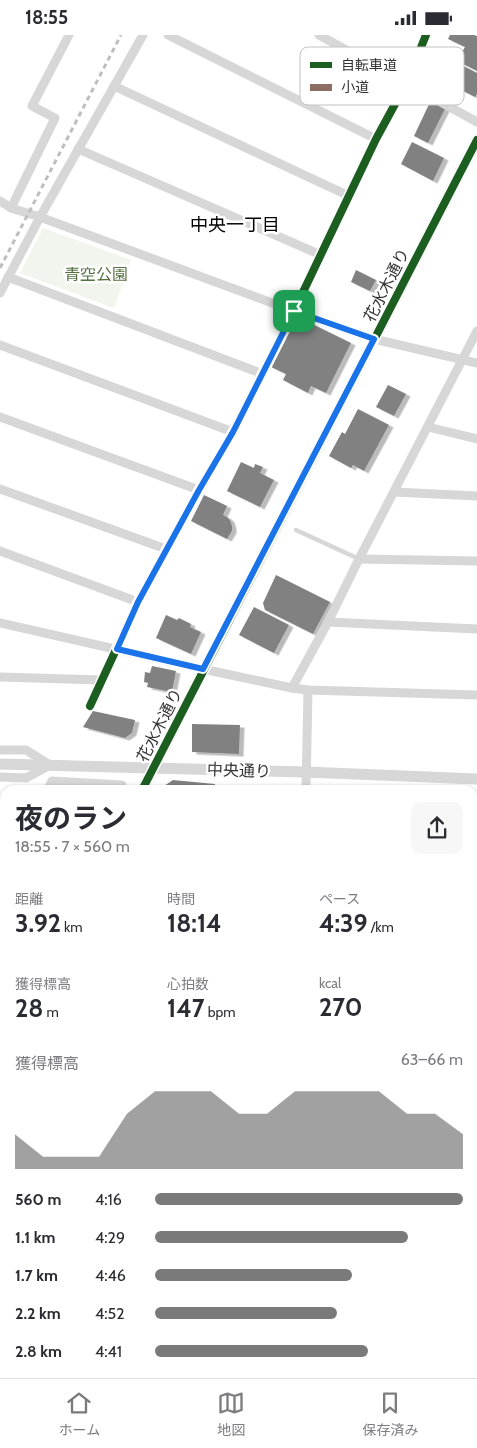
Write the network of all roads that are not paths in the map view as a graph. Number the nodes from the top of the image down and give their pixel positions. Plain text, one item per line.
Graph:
1 (69, 35) edge
2 (144, 35) edge
3 (168, 35) edge
4 (318, 35) edge
5 (426, 35) edge
6 (341, 47) edge
7 (421, 47) edge
8 (114, 86) junction
9 (300, 101) edge
10 (308, 105) edge
11 (394, 105) edge
12 (447, 105) edge
13 (477, 122) edge
14 (376, 139) junction
15 (477, 140) edge
16 (78, 149) junction
17 (349, 196) junction
18 (0, 201) edge
19 (11, 208) junction
20 (40, 217) junction
21 (321, 255) junction
22 (8, 277) junction
23 (0, 293) edge
24 (294, 311) junction
25 (477, 331) edge
26 (374, 339) junction
27 (0, 345) edge
28 (463, 359) junction
29 (477, 363) edge
30 (262, 374) junction
31 (0, 417) edge
32 (428, 427) junction
33 (233, 432) junction
34 (477, 439) edge
35 (0, 489) edge
36 (199, 490) junction
37 (394, 492) junction
38 (477, 496) edge
39 (296, 531) dead end
40 (166, 549) junction
41 (0, 551) edge
42 (359, 559) junction
43 (477, 561) edge
44 (138, 602) junction
45 (328, 622) junction
46 (0, 623) edge
47 (477, 629) edge
48 (117, 649) junction
49 (203, 669) junction
50 (0, 677) edge
51 (102, 680) junction
52 (292, 688) junction
53 (308, 690) junction
54 (477, 695) edge
55 (90, 706) dead end
56 (0, 750) edge
57 (0, 763) edge
58 (50, 765) junction
59 (152, 768) junction
60 (306, 772) junction
61 (0, 777) edge
62 (477, 779) edge
63 (50, 785) edge
64 (122, 785) dead end
65 (144, 785) edge
66 (306, 785) edge

1 - 19 street
2 - 8 street
3 - 9 street
4 - 6 street
5 - 7 street
8 - 16 street
8 - 17 street
10 - 14 street
11 - 14 street
12 - 13 street
14 - 17 street
15 - 26 street, 花水木通り
16 - 20 street
16 - 21 street
17 - 21 street
18 - 19 street
19 - 20 street
20 - 22 street
20 - 24 street
21 - 24 street
22 - 23 street
22 - 30 street
24 - 26 street
24 - 30 street
25 - 28 street
26 - 28 street
26 - 49 street, 花水木通り
27 - 33 street
28 - 29 street
28 - 32 street
30 - 33 street
31 - 36 street
32 - 34 street
32 - 37 street
33 - 36 street
35 - 40 street
36 - 40 street
37 - 38 street
37 - 42 street
39 - 42 lane
40 - 44 street
41 - 44 street
42 - 43 street
42 - 45 street
44 - 48 street
45 - 47 street
45 - 52 street
46 - 48 street
48 - 49 street
48 - 51 street
49 - 52 street
49 - 59 street, 花水木通り
50 - 51 street
51 - 55 street
52 - 53 street
53 - 54 street
53 - 60 street
56 - 58 street
57 - 58 street, 中央通り
58 - 59 street, 中央通り
58 - 61 street
59 - 60 street, 中央通り
59 - 65 street, 花水木通り
60 - 62 street, 中央通り
60 - 66 street
63 - 64 street

